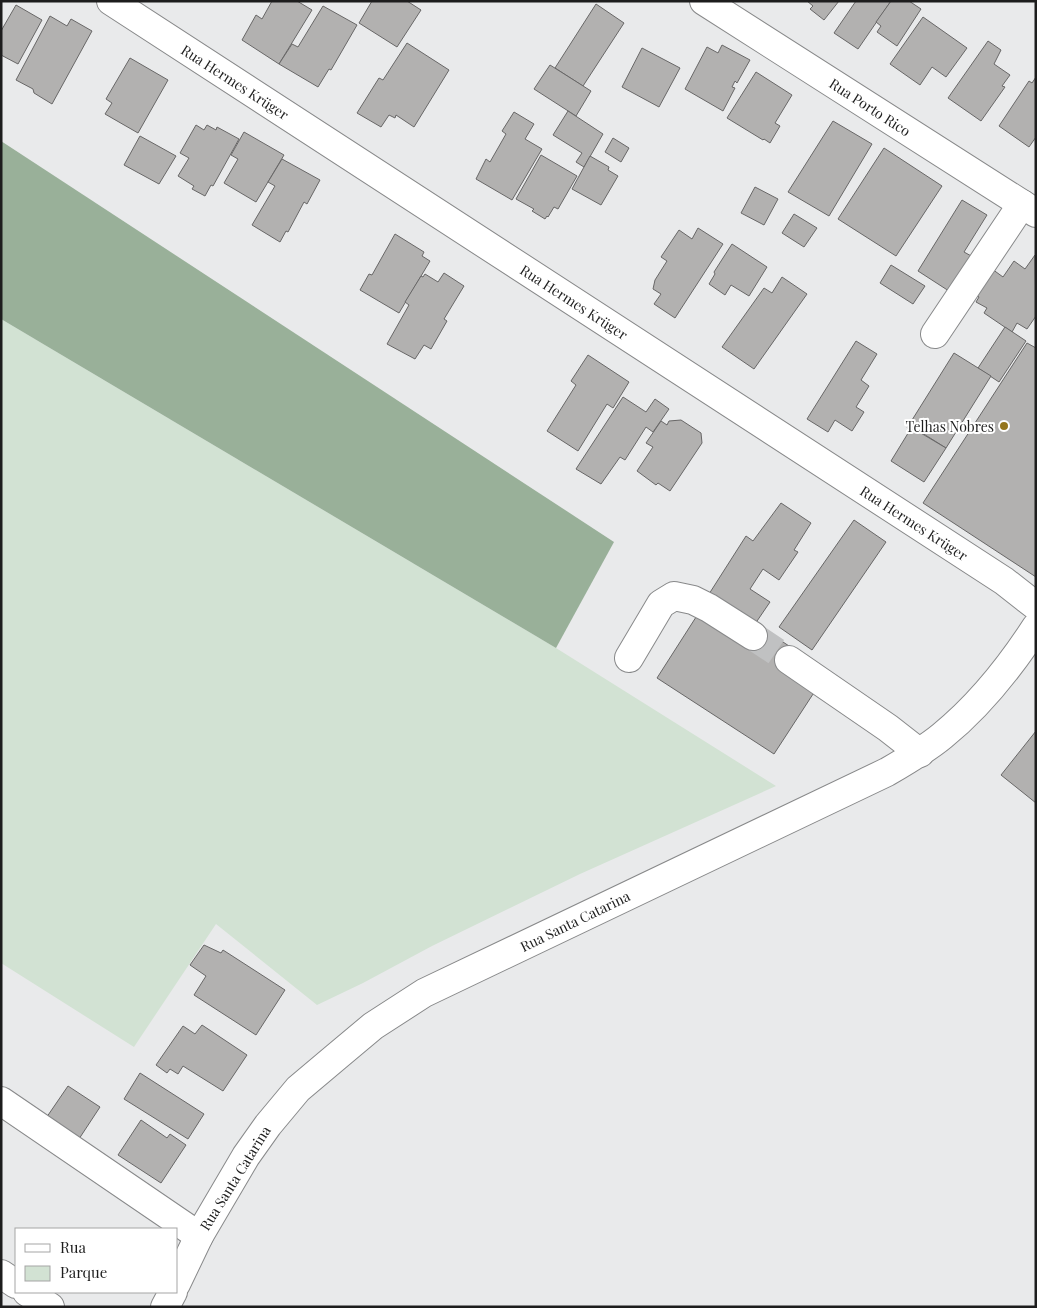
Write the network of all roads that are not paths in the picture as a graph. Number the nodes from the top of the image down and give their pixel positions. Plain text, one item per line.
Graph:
1 (111, 1) edge
2 (704, 1) edge
3 (1029, 209) edge
4 (935, 334) dead end
5 (1036, 606) edge
6 (1036, 627) edge
7 (753, 636) tunnel mouth
8 (629, 658) dead end
9 (789, 660) tunnel mouth
10 (920, 753) junction
11 (1, 1102) edge
12 (199, 1236) junction
13 (1, 1274) edge
14 (178, 1280) edge
15 (15, 1283) edge
16 (29, 1293) edge
17 (172, 1293) edge
18 (50, 1307) edge
19 (165, 1307) edge

1 - 5 main road, Rua Hermes Krüger
2 - 3 main road, Rua Porto Rico
3 - 4 main road
6 - 10 main road, Rua Santa Catarina
7 - 8 main road
9 - 10 main road
10 - 12 main road, Rua Santa Catarina
11 - 12 main road
12 - 14 main road, Rua Santa Catarina
13 - 15 main road
16 - 18 main road
17 - 19 main road

